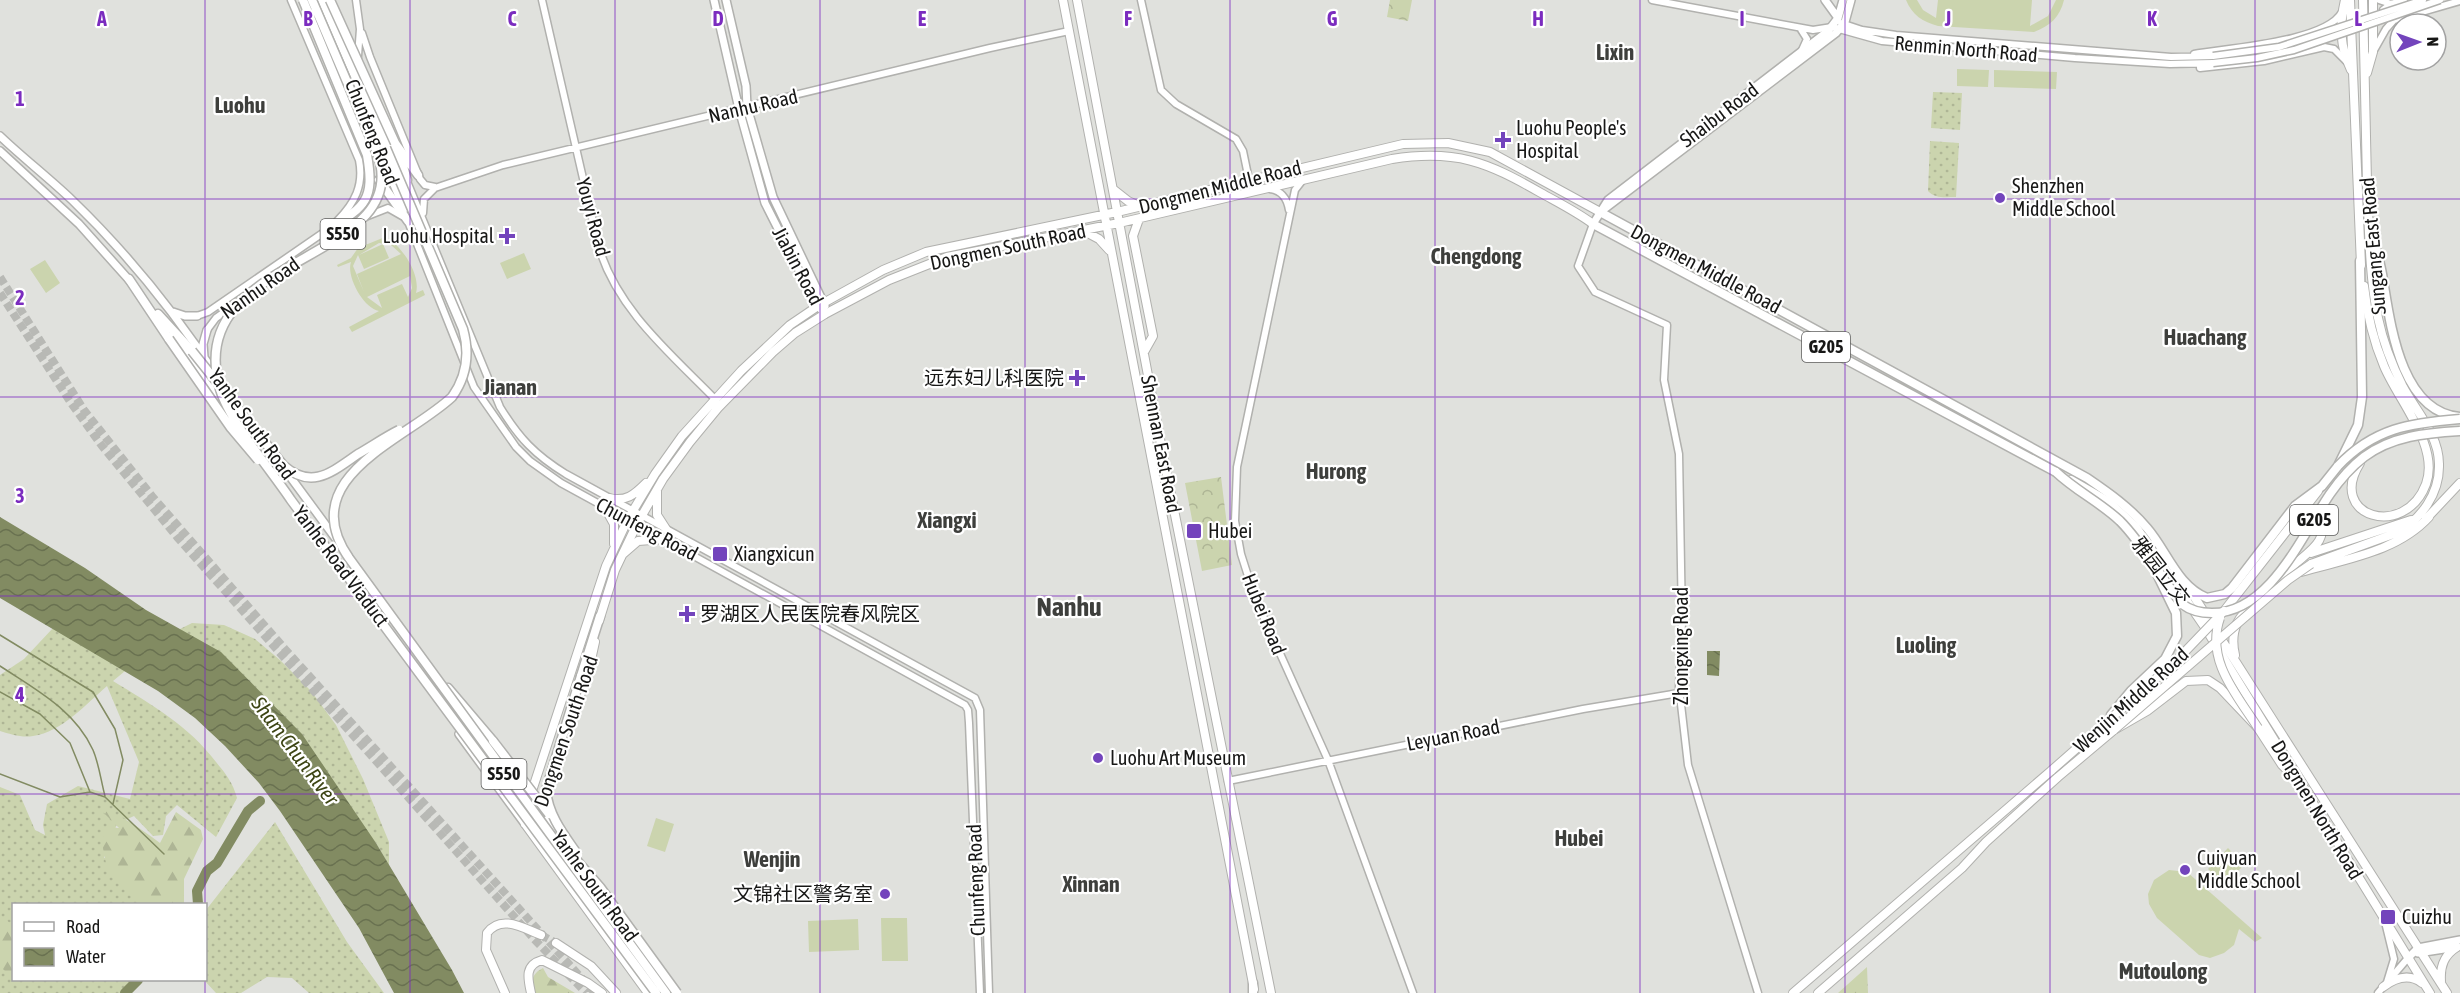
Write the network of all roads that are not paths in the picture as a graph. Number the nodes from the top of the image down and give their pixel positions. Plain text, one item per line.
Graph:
1 (291, 0) edge
2 (304, 0) edge
3 (312, 0) edge
4 (322, 0) edge
5 (330, 0) edge
6 (542, 0) edge
7 (714, 0) edge
8 (726, 0) edge
9 (1063, 0) edge
10 (1077, 0) edge
11 (1141, 0) edge
12 (1652, 0) edge
13 (1826, 0) edge
14 (1843, 0) edge
15 (1851, 0) edge
16 (2346, 0) edge
17 (2350, 0) edge
18 (2363, 0) edge
19 (2373, 0) edge
20 (2379, 0) edge
21 (2404, 0) edge
22 (2423, 0) edge
23 (2440, 0) edge
24 (2460, 1) edge
25 (356, 2) edge
26 (2391, 4) junction
27 (2343, 9) junction
28 (2422, 12) edge
29 (1838, 18) junction
30 (2388, 19) edge
31 (1838, 27) junction
32 (1799, 28) junction
33 (2388, 28) edge
34 (1069, 31) junction
35 (1801, 51) junction
36 (2373, 52) junction
37 (2171, 57) junction
38 (2213, 60) junction
39 (2347, 62) junction
40 (2164, 64) junction
41 (2353, 74) junction
42 (2364, 81) junction
43 (747, 107) junction
44 (739, 109) junction
45 (0, 136) edge
46 (396, 143) junction
47 (575, 148) junction
48 (0, 151) edge
49 (367, 155) junction
50 (418, 175) junction
51 (407, 180) junction
52 (1249, 180) junction
53 (1303, 181) junction
54 (438, 187) junction
55 (1113, 189) junction
56 (1267, 189) junction
57 (1100, 193) junction
58 (1141, 206) junction
59 (1117, 212) junction
60 (1600, 212) junction
61 (1104, 215) junction
62 (1290, 216) junction
63 (1082, 219) junction
64 (1138, 219) junction
65 (408, 221) junction
66 (424, 221) junction
67 (1119, 223) junction
68 (1593, 224) junction
69 (2369, 224) junction
70 (1106, 226) junction
71 (328, 230) junction
72 (1084, 231) junction
73 (1112, 258) junction
74 (2360, 261) junction
75 (129, 279) junction
76 (821, 304) junction
77 (171, 311) junction
78 (158, 314) junction
79 (825, 314) junction
80 (197, 316) joint
81 (207, 330) joint
82 (1144, 352) junction
83 (204, 357) junction
84 (714, 398) junction
85 (431, 414) junction
86 (2460, 418) edge
87 (2460, 431) edge
88 (2363, 458) junction
89 (2338, 466) junction
90 (2056, 472) junction
91 (655, 474) junction
92 (2460, 483) edge
93 (2322, 486) junction
94 (658, 488) junction
95 (609, 498) junction
96 (291, 500) junction
97 (604, 506) junction
98 (633, 511) junction
99 (641, 515) junction
100 (2420, 515) junction
101 (2429, 517) junction
102 (628, 519) junction
103 (2294, 523) junction
104 (637, 524) junction
105 (666, 529) junction
106 (2396, 534) junction
107 (665, 539) junction
108 (613, 551) junction
109 (622, 555) junction
110 (2147, 555) junction
111 (2302, 558) junction
112 (2311, 564) junction
113 (2186, 584) junction
114 (2270, 585) junction
115 (2224, 611) junction
116 (600, 616) junction
117 (2219, 635) joint
118 (2235, 660) junction
119 (441, 680) junction
120 (1679, 693) junction
121 (2106, 723) junction
122 (2259, 728) junction
123 (2114, 730) junction
124 (1328, 760) junction
125 (2298, 779) junction
126 (1228, 781) junction
127 (526, 798) junction
128 (540, 811) junction
129 (525, 824) junction
130 (560, 829) junction
131 (600, 887) junction
132 (2384, 921) junction
133 (541, 935) tunnel mouth
134 (556, 943) tunnel mouth
135 (2459, 945) edge
136 (2419, 950) junction
137 (2408, 958) junction
138 (1253, 983) joint
139 (2383, 988) edge
140 (2427, 989) edge
141 (2445, 989) edge
142 (506, 993) edge
143 (531, 993) edge
144 (602, 993) edge
145 (616, 993) edge
146 (648, 993) edge
147 (656, 993) edge
148 (666, 993) edge
149 (672, 993) edge
150 (677, 993) edge
151 (980, 993) edge
152 (989, 993) edge
153 (1254, 993) edge
154 (1271, 993) edge
155 (1413, 993) edge
156 (1758, 993) edge
157 (1793, 993) edge
158 (1818, 993) edge

1 - 71 street, Nanhu Road
2 - 49 highway, bridge
2 - 65 street, Chunfeng Road
3 - 96 highway, Yanhe Road Viaduct / S550, bridge
4 - 85 highway, Yanhe Road Viaduct / S550, bridge
5 - 46 highway, bridge
6 - 47 street, Youyi Road
7 - 44 main road, Jiabin Road
8 - 43 main road, Jiabin Road
9 - 34 main road, Shennan East Road
10 - 55 main road, Shennan East Road
11 - 52 street
12 - 32 street, Renmin North Road
13 - 29 main road
14 - 29 main road, Shaibu Road
15 - 31 main road
16 - 27 main road
17 - 41 main road, Sungang East Road
18 - 42 main road, Sungang East Road
19 - 36 main road
20 - 26 street
21 - 26 street
22 - 38 street, bridge
23 - 38 street, bridge
24 - 28 street
25 - 50 street
25 - 51 street, Chunfeng Road
26 - 30 street
27 - 37 street
27 - 39 main road
29 - 31 main road, Shaibu Road
31 - 32 street, Renmin North Road
31 - 35 main road, Shaibu Road
31 - 37 street, Renmin North Road
31 - 40 street, Renmin North Road
31 - 60 main road, Shaibu Road
32 - 35 street
33 - 36 street
34 - 43 street, Nanhu Road
34 - 57 main road, Shennan East Road
35 - 60 main road, Shaibu Road
36 - 42 main road
37 - 38 street, Renmin North Road
38 - 40 street, Renmin North Road
39 - 40 street
39 - 41 main road
41 - 74 main road, Sungang East Road
42 - 69 main road, Sungang East Road
43 - 44 street, Nanhu Road
43 - 76 main road, Jiabin Road
44 - 47 street, Nanhu Road
44 - 76 main road, Jiabin Road
45 - 77 main road, Yanhe South Road
46 - 50 highway
46 - 51 highway
47 - 54 street, Nanhu Road
47 - 84 street, Youyi Road
48 - 75 main road, Yanhe South Road
49 - 65 highway
49 - 71 highway
50 - 54 street
51 - 66 street, Chunfeng Road
52 - 58 main road, Dongmen Middle Road
52 - 60 main road, Dongmen Middle Road
53 - 56 main road, Dongmen Middle Road
53 - 62 street, Hubei Road
53 - 68 main road, Dongmen Middle Road
54 - 66 street
55 - 58 main road
55 - 59 main road, Shennan East Road
56 - 62 street
56 - 64 main road, Dongmen Middle Road
57 - 61 main road, Shennan East Road
57 - 63 main road
58 - 59 main road, Dongmen Middle Road
59 - 61 main road, Dongmen Middle Road
59 - 67 main road, Shennan East Road
60 - 68 main road, Shaibu Road
60 - 113 highway, Dongmen Middle Road / G205
61 - 63 main road, Dongmen South Road
61 - 70 main road, Shennan East Road
62 - 124 street, Hubei Road
63 - 76 main road, Dongmen South Road
64 - 67 main road, Dongmen Middle Road
64 - 82 main road
65 - 81 street, Nanhu Road
65 - 97 street, Chunfeng Road
66 - 95 street, Chunfeng Road
67 - 70 main road, Dongmen Middle Road
67 - 82 main road, Shennan East Road
68 - 90 highway, Dongmen Middle Road / G205
68 - 120 street, Zhongxing Road
69 - 86 highway
69 - 100 main road, Sungang East Road
70 - 72 main road, Dongmen South Road
70 - 73 main road, Shennan East Road
71 - 80 street, Nanhu Road
72 - 73 main road
72 - 79 main road, Dongmen South Road
73 - 138 main road, Shennan East Road
74 - 88 main road, Sungang East Road
74 - 89 highway
75 - 78 main road, Yanhe South Road
75 - 96 highway, bridge
76 - 79 main road, Jiabin Road
76 - 84 main road, Dongmen South Road
77 - 80 main road
77 - 83 main road, Yanhe South Road
78 - 85 highway, bridge
78 - 129 main road, Yanhe South Road
79 - 94 main road, Dongmen South Road
81 - 83 main road
82 - 126 main road, Shennan East Road
83 - 119 main road, Yanhe South Road
84 - 91 main road, Dongmen South Road
85 - 127 highway, Yanhe Road Viaduct / S550, bridge
86 - 89 highway, Wenjin Middle Road / G205, bridge
87 - 88 highway, 雅园立交 / G205, bridge
88 - 114 highway, 雅园立交 / G205, bridge
89 - 93 highway, Wenjin Middle Road / G205
90 - 110 highway, 雅园立交 / G205, bridge
90 - 125 main road, Dongmen North Road
91 - 95 main road
91 - 98 main road, Dongmen South Road
92 - 101 main road, Wenjin Middle Road
93 - 103 main road, Wenjin Middle Road
93 - 113 highway, 雅园立交 / G205
94 - 99 main road, Dongmen South Road
94 - 105 main road
95 - 98 street, Chunfeng Road
96 - 147 highway, Yanhe Road Viaduct / S550, bridge
97 - 102 street, Chunfeng Road
97 - 108 main road
98 - 99 street, Chunfeng Road
98 - 102 main road, Dongmen South Road
99 - 104 main road, Dongmen South Road
99 - 105 street, Chunfeng Road
100 - 106 main road, Sungang East Road
100 - 111 main road
101 - 106 main road, Wenjin Middle Road
101 - 114 main road
102 - 104 street, Chunfeng Road
102 - 108 main road, Dongmen South Road
103 - 111 main road
103 - 115 main road, Wenjin Middle Road
104 - 107 street, Chunfeng Road
104 - 109 main road, Dongmen South Road
105 - 152 street, Chunfeng Road
106 - 112 main road, Wenjin Middle Road
107 - 109 main road
107 - 151 street, Chunfeng Road
108 - 127 main road, Dongmen South Road
109 - 116 main road, Dongmen South Road
110 - 114 highway, 雅园立交 / G205, bridge
110 - 121 highway, bridge
111 - 114 main road
112 - 114 main road, bridge
112 - 123 main road, Wenjin Middle Road, bridge
113 - 117 main road, Dongmen Middle Road
114 - 118 main road
115 - 121 main road, Wenjin Middle Road, bridge
115 - 122 main road, bridge
116 - 128 main road, Dongmen South Road
116 - 130 highway, bridge
117 - 118 main road, Dongmen North Road
118 - 136 main road, Dongmen North Road
119 - 127 main road, Yanhe South Road
119 - 130 highway, bridge
120 - 124 street, Leyuan Road
120 - 156 street, Zhongxing Road
121 - 157 main road, Wenjin Middle Road, bridge
122 - 123 main road, bridge
122 - 125 main road
123 - 158 main road, Wenjin Middle Road
124 - 126 street, Leyuan Road
124 - 155 street, Hubei Road
125 - 132 main road, Dongmen North Road
126 - 154 main road, Shennan East Road
127 - 128 main road, Yanhe South Road
127 - 129 main road, Dongmen South Road
127 - 131 highway, bridge
127 - 148 highway, Yanhe Road Viaduct / S550, bridge
128 - 129 main road, Dongmen South Road
128 - 149 main road, Yanhe South Road
129 - 146 main road
130 - 131 highway, bridge
131 - 150 highway, bridge
132 - 137 main road, Dongmen North Road
132 - 139 street
133 - 142 main road
134 - 145 main road
135 - 136 main road
135 - 141 main road
136 - 137 main road
136 - 141 main road, Dongmen North Road
137 - 139 street
137 - 140 main road, Dongmen North Road
138 - 153 highway
139 - 140 main road
143 - 144 main road

